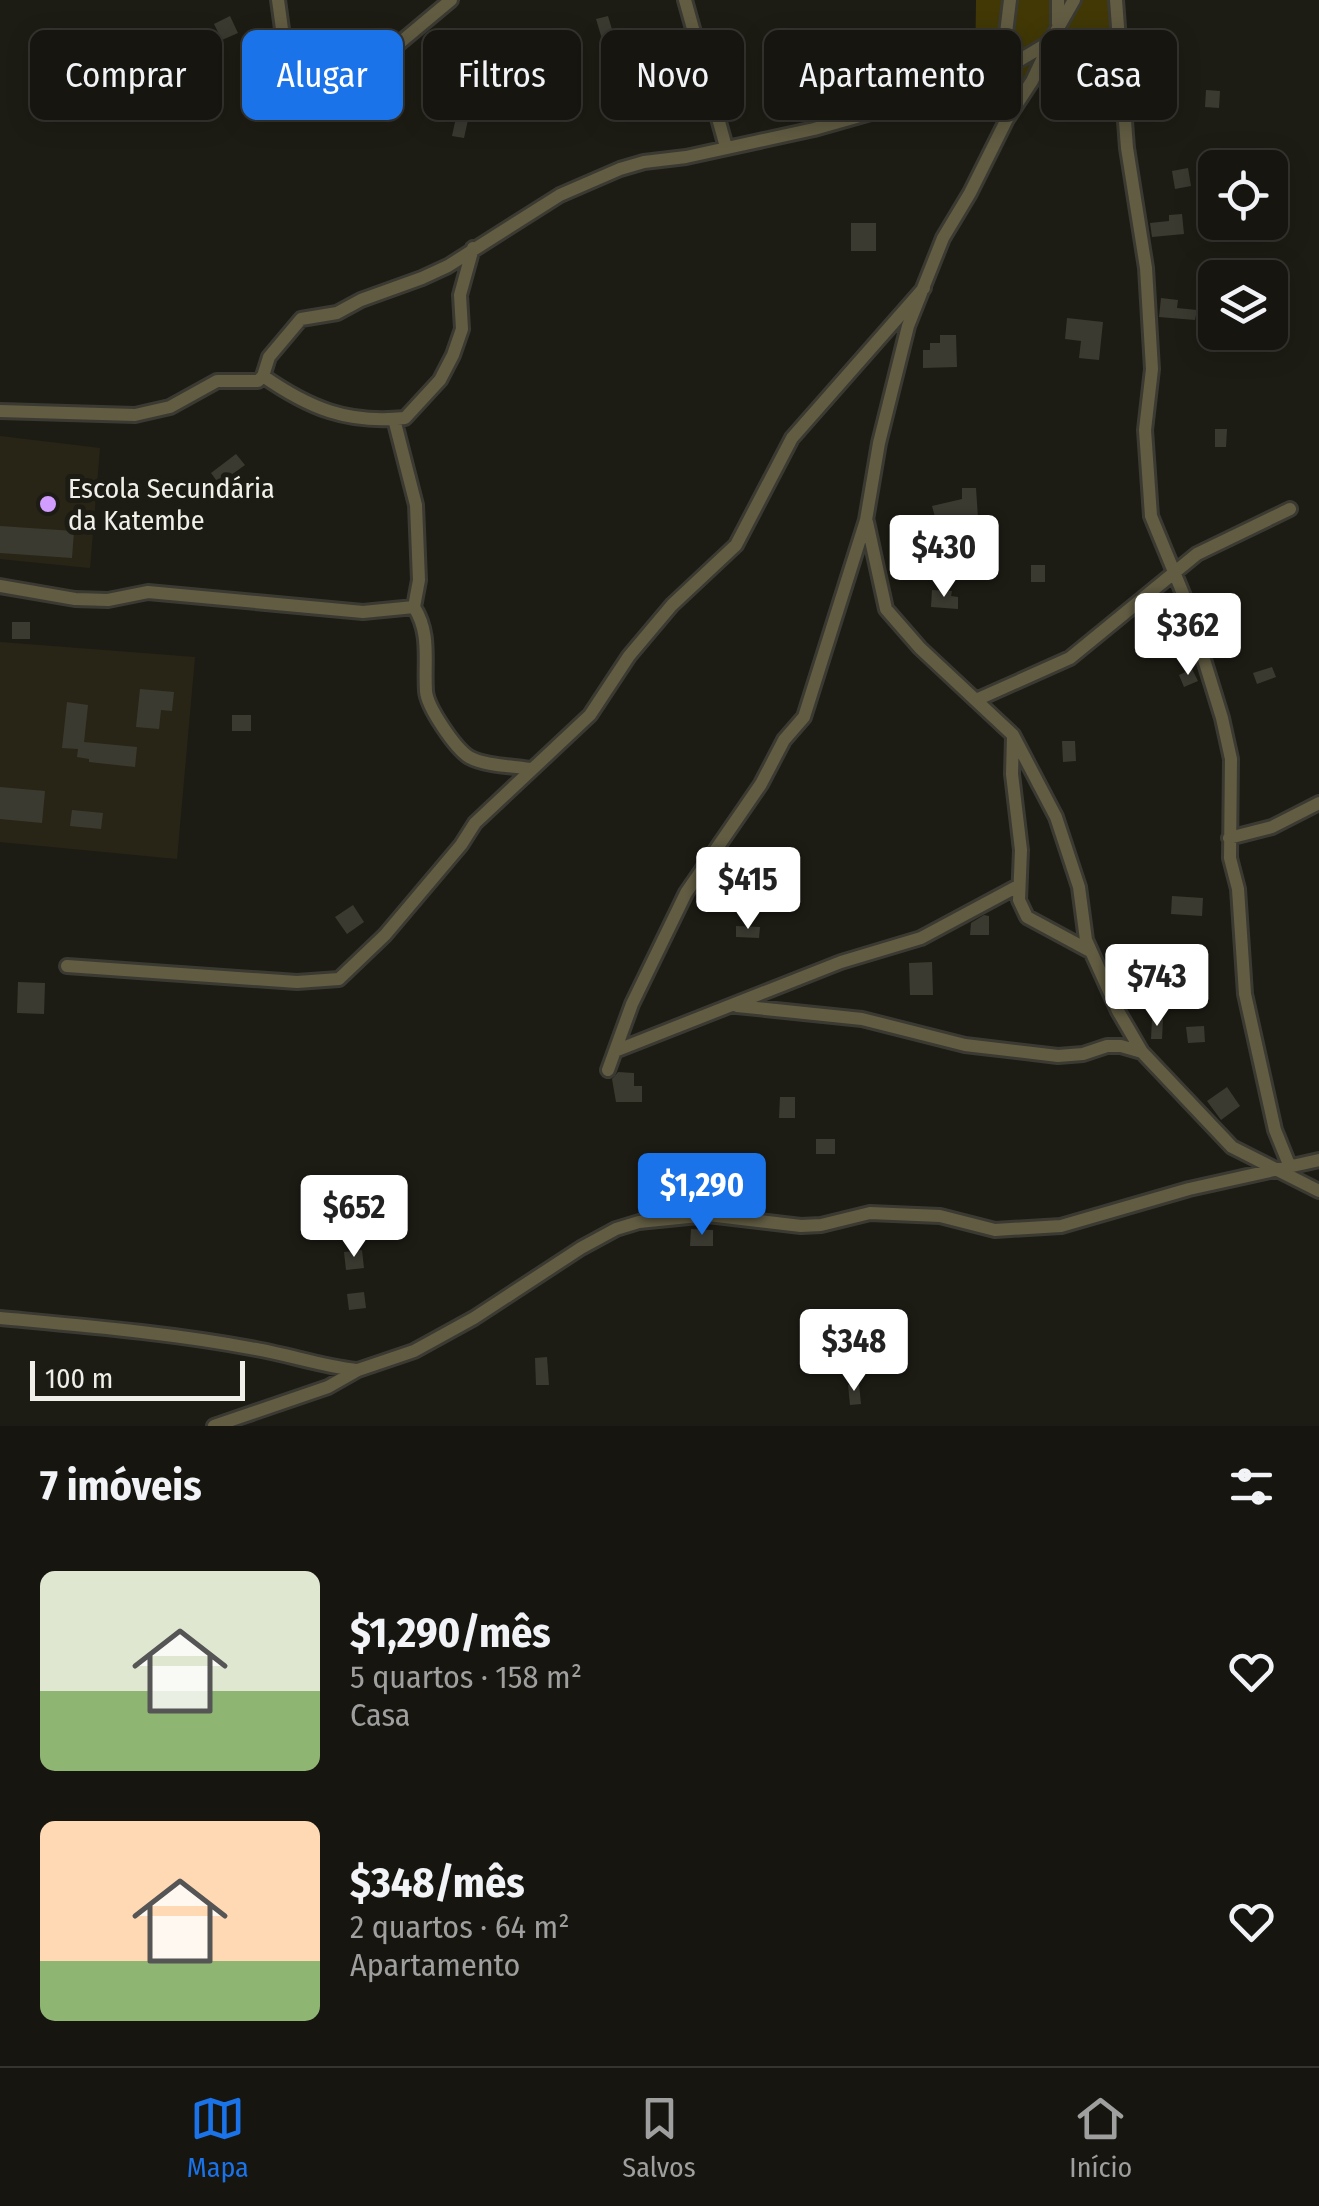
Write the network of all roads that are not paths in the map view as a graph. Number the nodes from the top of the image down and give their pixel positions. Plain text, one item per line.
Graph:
1 (278, 0) edge
2 (451, 0) edge
3 (685, 0) edge
4 (1010, 0) edge
5 (1058, 0) edge
6 (1074, 0) edge
7 (1116, 0) edge
8 (1058, 24) junction
9 (1006, 30) edge
10 (1055, 30) edge
11 (1041, 62) edge
12 (846, 120) edge
13 (726, 146) junction
14 (473, 248) junction
15 (924, 288) junction
16 (263, 376) junction
17 (0, 411) edge
18 (394, 419) junction
19 (1290, 509) dead end
20 (866, 520) junction
21 (1174, 576) junction
22 (0, 586) edge
23 (414, 607) junction
24 (976, 700) junction
25 (1012, 735) junction
26 (531, 769) junction
27 (1319, 803) edge
28 (1229, 838) junction
29 (1018, 886) junction
30 (1091, 952) junction
31 (66, 966) dead end
32 (732, 1005) junction
33 (615, 1051) junction
34 (1142, 1052) junction
35 (608, 1070) dead end
36 (1319, 1160) edge
37 (1290, 1167) junction
38 (1274, 1170) junction
39 (1319, 1190) edge
40 (0, 1318) edge
41 (358, 1370) junction
42 (214, 1426) edge

1 - 2 street
3 - 13 street
4 - 9 street
5 - 8 street
6 - 8 street
7 - 21 street
8 - 10 street
11 - 15 street
12 - 13 street
13 - 14 street
14 - 16 street
14 - 18 street
15 - 20 street
15 - 26 street
16 - 17 street
16 - 18 street
18 - 23 street
19 - 21 street
20 - 24 street
20 - 33 street
21 - 24 street
21 - 28 street
22 - 23 street
23 - 26 street
24 - 25 street
25 - 29 street
25 - 30 street
26 - 31 street
27 - 28 street
28 - 37 street
29 - 30 street
29 - 32 street
30 - 34 street
32 - 33 street
32 - 34 street
33 - 35 street
34 - 38 street
36 - 37 street
37 - 38 street
38 - 39 street
38 - 41 street
40 - 41 street
41 - 42 street

